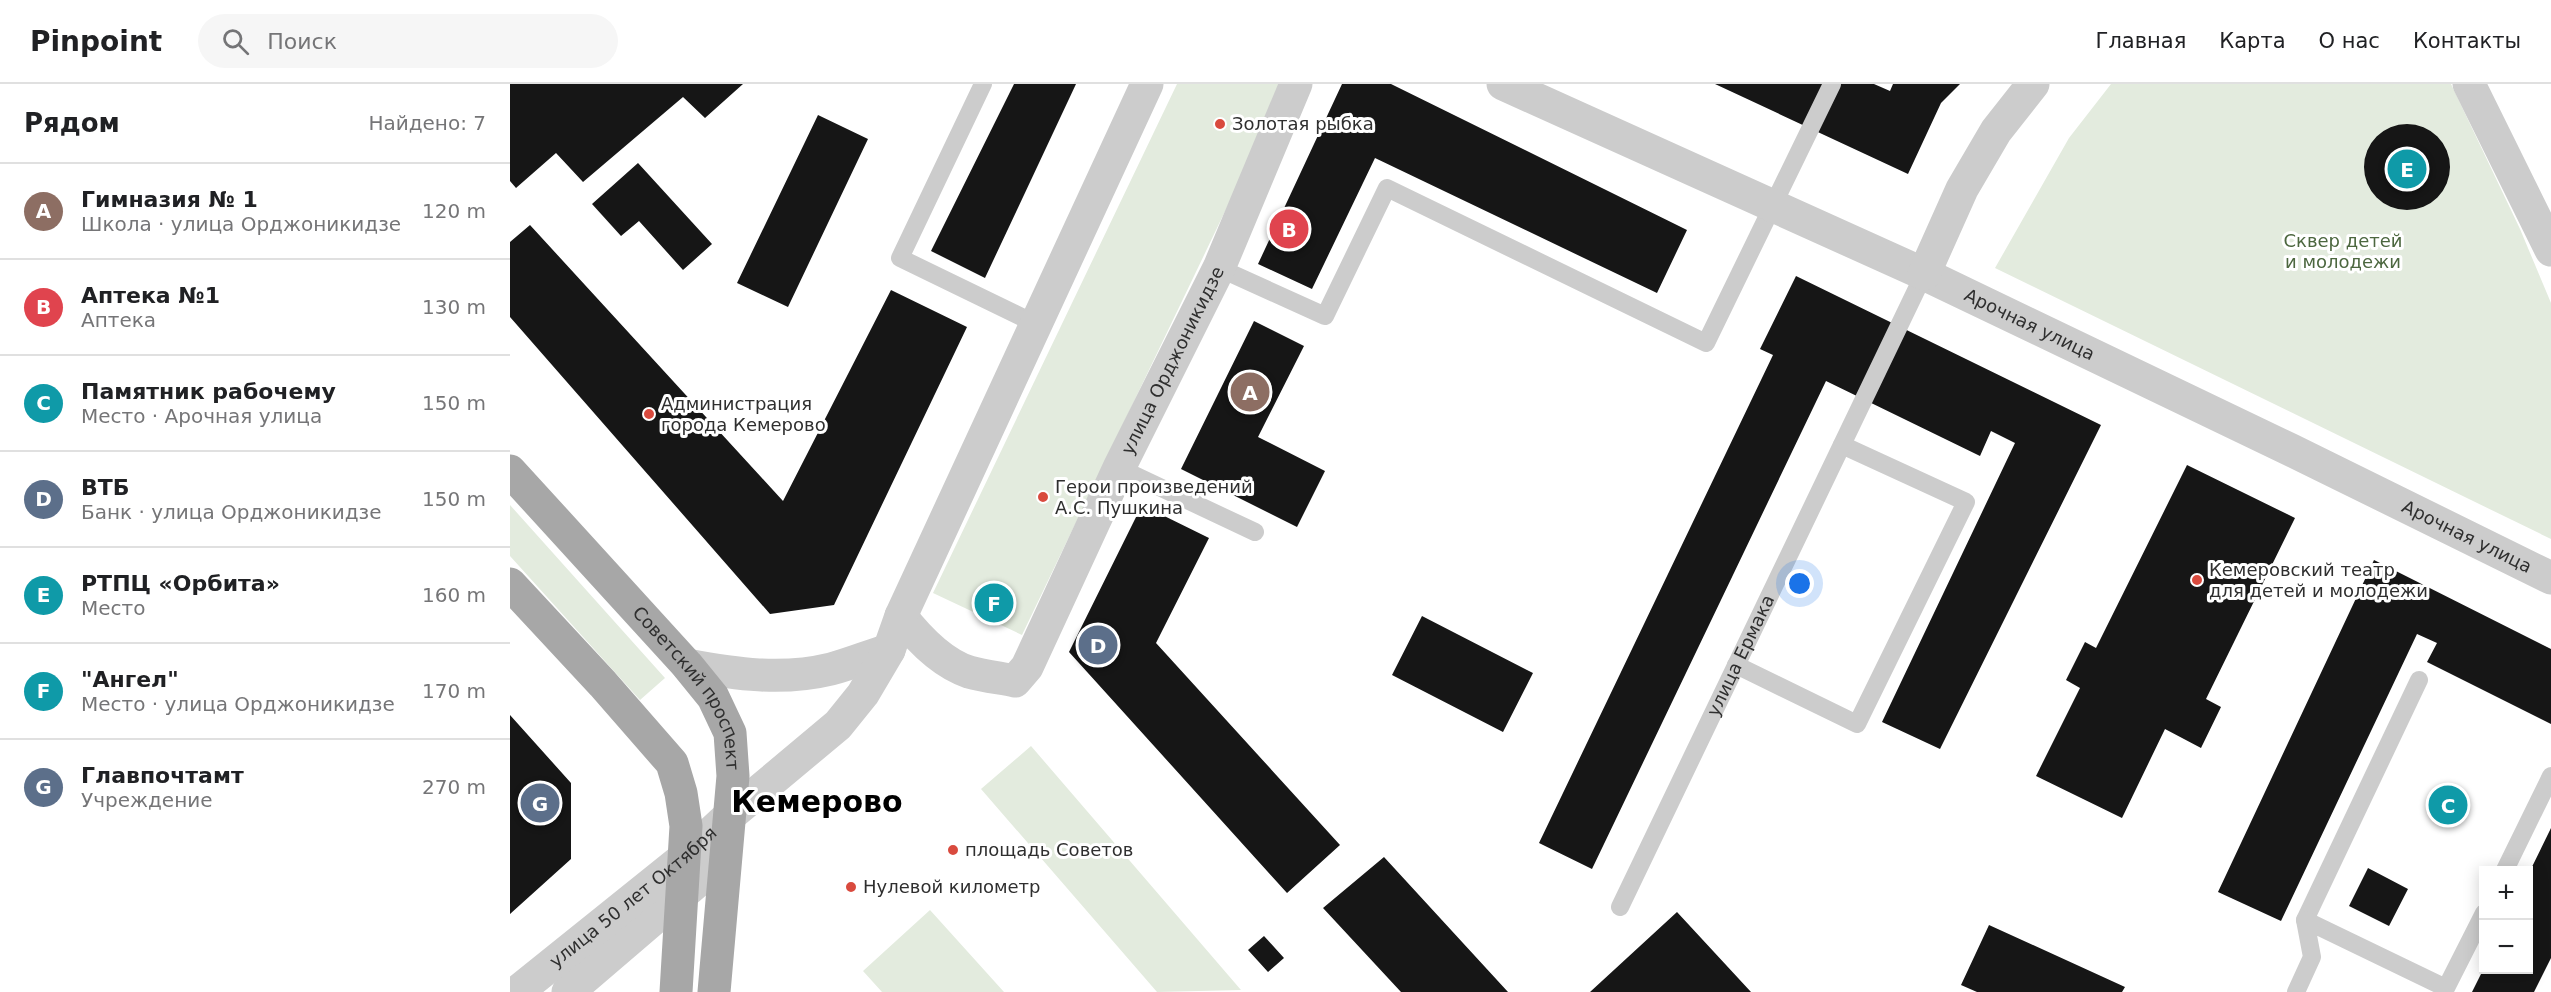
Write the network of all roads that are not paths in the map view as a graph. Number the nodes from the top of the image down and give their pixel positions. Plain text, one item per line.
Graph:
1 (983, 84) edge
2 (1147, 84) edge
3 (1296, 84) edge
4 (1503, 84) edge
5 (1832, 84) edge
6 (2033, 84) edge
7 (2469, 84) edge
8 (1772, 207) junction
9 (2551, 250) edge
10 (1219, 268) junction
11 (1924, 274) junction
12 (1036, 324) junction
13 (1842, 445) junction
14 (1119, 468) junction
15 (510, 471) edge
16 (1255, 532) dead end
17 (2551, 578) edge
18 (510, 584) edge
19 (901, 616) junction
20 (889, 650) junction
21 (687, 665) junction
22 (1736, 665) junction
23 (2419, 680) dead end
24 (2551, 777) edge
25 (728, 817) junction
26 (685, 856) junction
27 (2507, 866) edge
28 (682, 895) junction
29 (1620, 907) dead end
30 (2305, 920) junction
31 (2480, 920) edge
32 (517, 992) edge
33 (568, 992) edge
34 (676, 992) edge
35 (714, 992) edge
36 (2296, 992) edge

1 - 12 lane
2 - 12 street
3 - 10 street, улица Орджоникидзе
4 - 8 street, Арочная улица
5 - 8 lane
6 - 11 street
7 - 9 street
8 - 10 lane
8 - 11 street, Арочная улица
10 - 14 street, улица Орджоникидзе
11 - 13 lane, улица Ермака
11 - 17 street, Арочная улица
12 - 19 street
13 - 22 lane, улица Ермака
13 - 22 lane
14 - 16 lane
14 - 19 street, улица Орджоникидзе
15 - 21 main road, Советский проспект
18 - 26 main road
19 - 20 street
20 - 21 street
20 - 25 street
21 - 25 main road, Советский проспект
22 - 29 lane, улица Ермака
23 - 30 lane
24 - 27 lane
25 - 26 street, улица 50 лет Октября
25 - 28 street, улица 50 лет Октября
25 - 35 main road, Советский проспект
26 - 28 main road
26 - 32 street, улица 50 лет Октября
28 - 33 street, улица 50 лет Октября
28 - 34 main road
30 - 31 lane
30 - 36 lane

